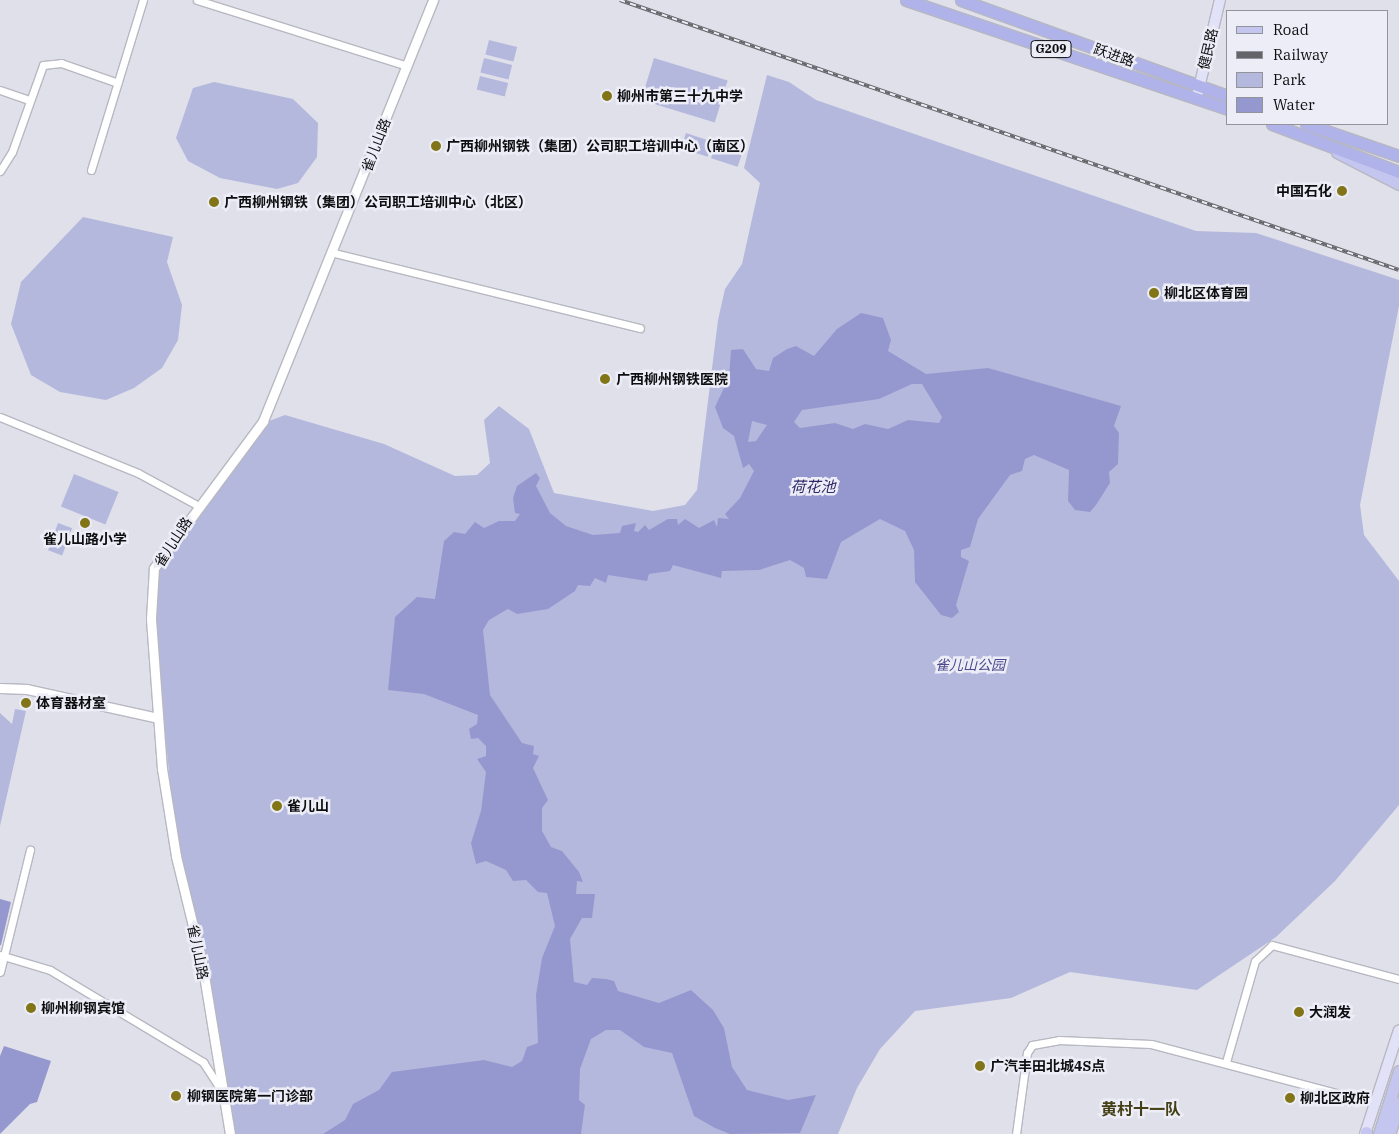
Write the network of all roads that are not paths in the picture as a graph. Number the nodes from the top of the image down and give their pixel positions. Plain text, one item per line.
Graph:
1 (143, 0) edge
2 (197, 0) edge
3 (432, 0) edge
4 (906, 0) edge
5 (961, 0) edge
6 (1213, 0) edge
7 (1220, 0) edge
8 (407, 66) junction
9 (118, 83) junction
10 (1196, 85) junction
11 (0, 90) edge
12 (1226, 95) edge
13 (1193, 97) junction
14 (29, 100) junction
15 (1226, 108) edge
16 (1275, 125) edge
17 (1309, 125) edge
18 (1399, 156) edge
19 (91, 170) dead end
20 (0, 172) edge
21 (1396, 176) edge
22 (334, 253) junction
23 (640, 328) dead end
24 (0, 417) edge
25 (197, 505) junction
26 (0, 688) edge
27 (158, 718) junction
28 (30, 850) dead end
29 (2, 955) edge
30 (0, 972) edge
31 (1399, 980) edge
32 (1399, 1030) edge
33 (1226, 1062) junction
34 (1399, 1070) edge
35 (223, 1093) junction
36 (1375, 1103) junction
37 (1399, 1103) edge
38 (1366, 1133) edge
39 (230, 1134) edge
40 (1016, 1134) edge
41 (1379, 1134) edge
42 (1389, 1134) edge

1 - 9 street
2 - 8 street
3 - 8 street, 雀儿山路
4 - 13 highway, 跃进路 / G209
5 - 10 highway, 跃进路 / G209
6 - 10 main road, 健民路
7 - 10 main road, 健民路
8 - 22 street, 雀儿山路
9 - 14 street
9 - 19 street
10 - 12 highway, 跃进路 / G209
10 - 13 main road, 健民路
11 - 14 street
13 - 15 highway, 跃进路 / G209
14 - 20 street
16 - 21 highway
17 - 18 highway
22 - 23 street
22 - 25 street, 雀儿山路
24 - 25 street
25 - 27 street, 雀儿山路
26 - 27 street
27 - 35 street, 雀儿山路
28 - 29 street
29 - 30 street
29 - 35 street
31 - 33 street
32 - 36 main road
33 - 36 street
33 - 40 street
34 - 41 main road
35 - 39 street, 雀儿山路
36 - 38 main road
37 - 42 main road

